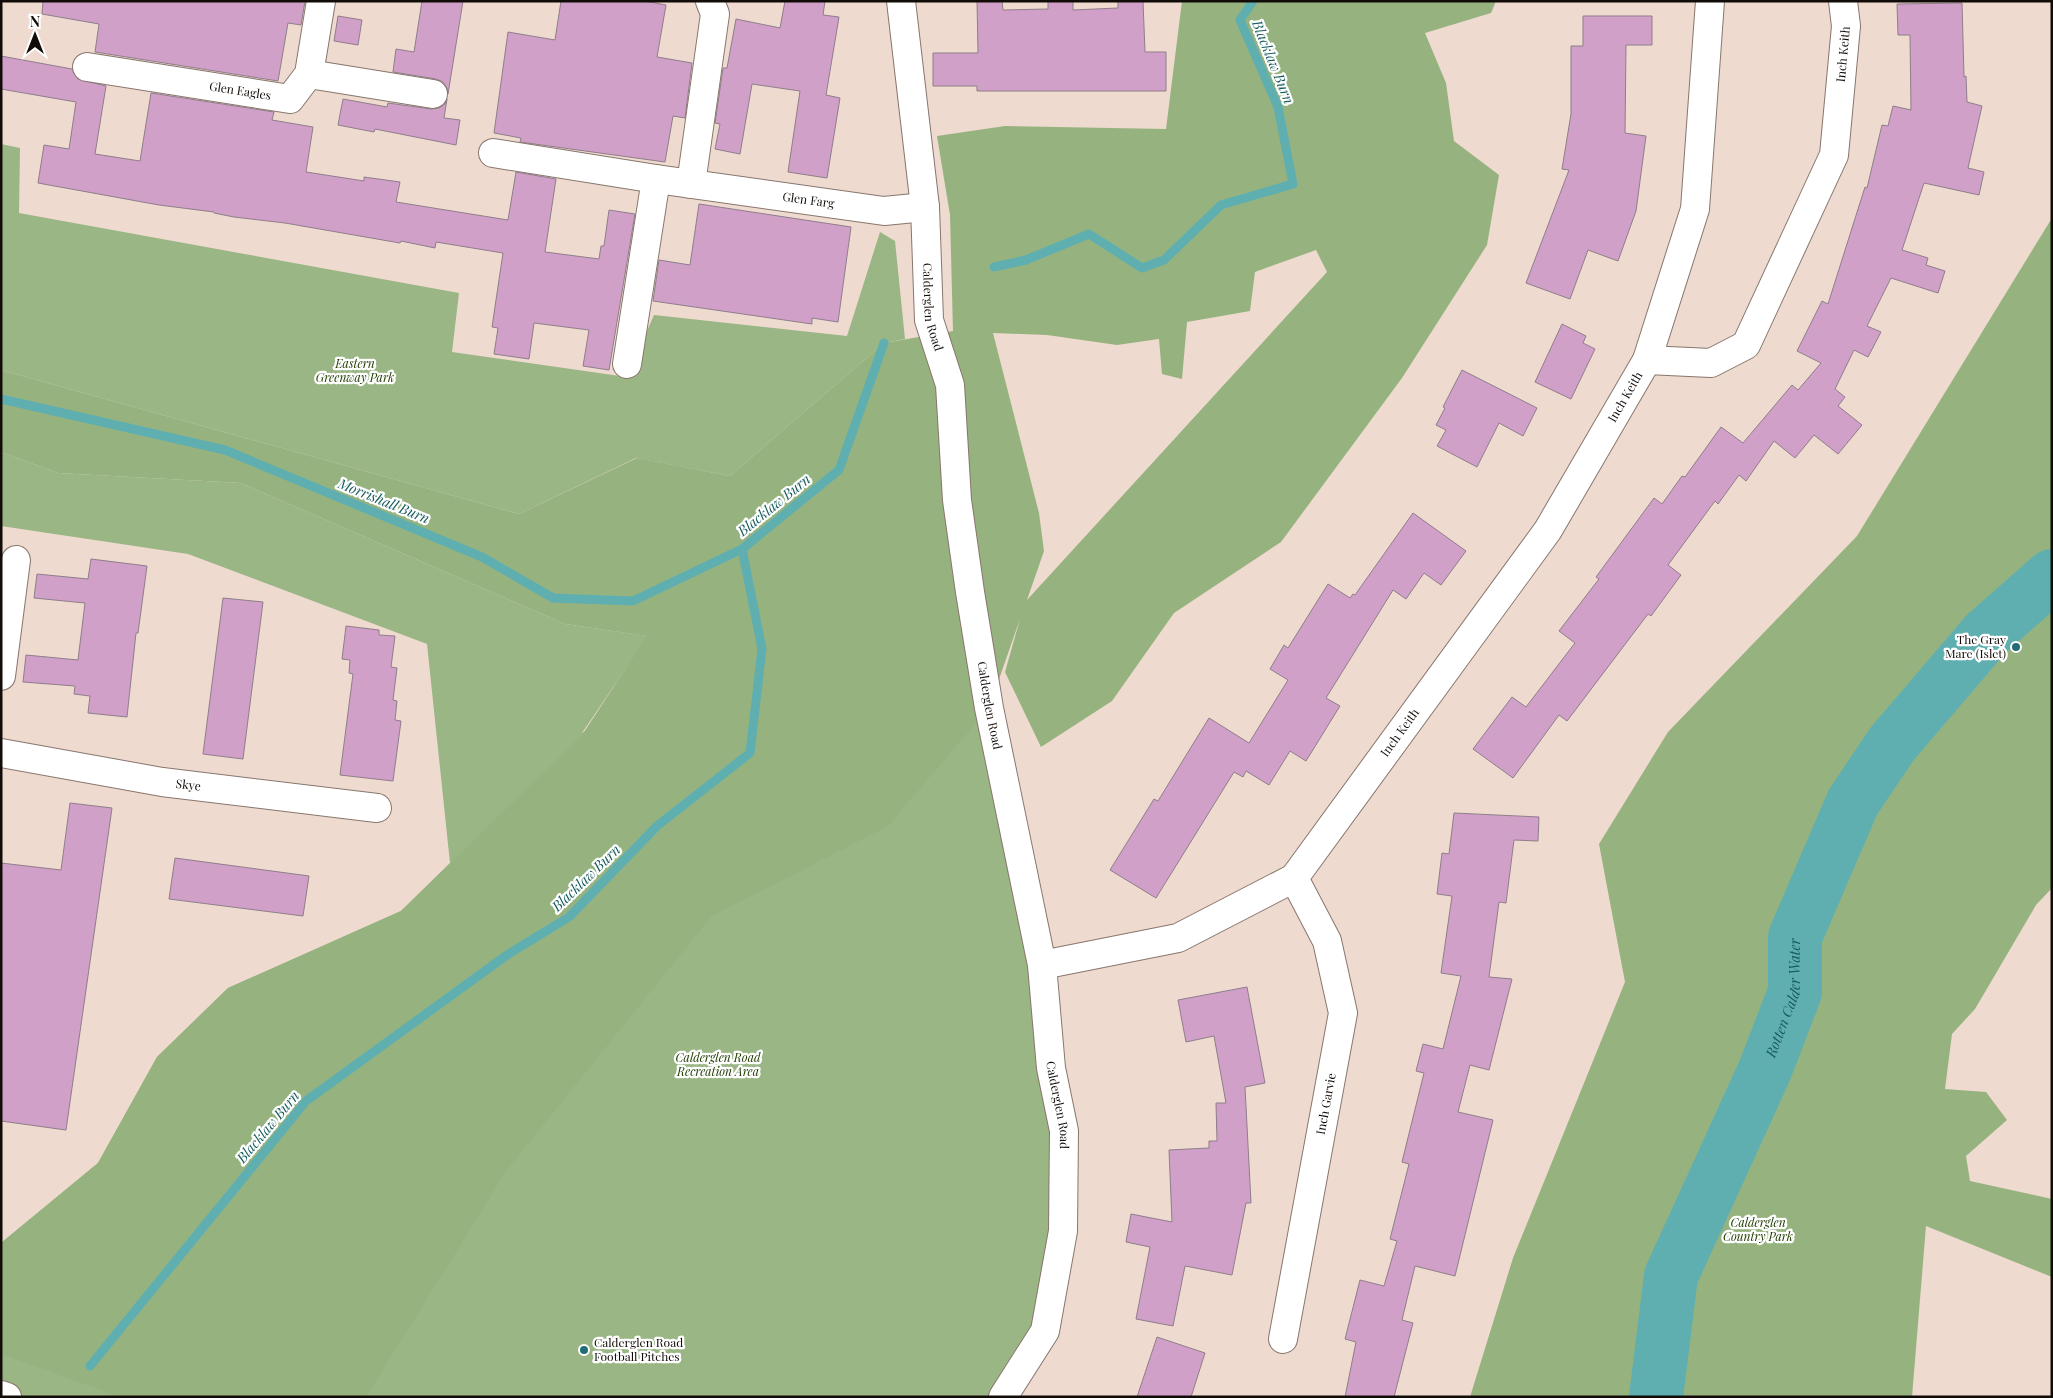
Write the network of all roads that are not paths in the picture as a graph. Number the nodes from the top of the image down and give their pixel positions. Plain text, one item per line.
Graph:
1 (321, 1) edge
2 (710, 1) edge
3 (901, 1) edge
4 (1710, 1) edge
5 (1843, 1) edge
6 (87, 66) dead end
7 (309, 74) junction
8 (433, 94) dead end
9 (493, 153) dead end
10 (656, 180) junction
11 (691, 184) junction
12 (925, 207) junction
13 (1647, 360) junction
14 (627, 364) dead end
15 (16, 560) dead end
16 (1, 676) edge
17 (1, 752) edge
18 (377, 808) dead end
19 (1294, 878) junction
20 (1042, 965) junction
21 (1283, 1339) dead end
22 (1, 1395) edge
23 (7, 1397) edge
24 (1003, 1397) edge

1 - 7 street, Glen Eagles
2 - 11 street
3 - 12 street, Calderglen Road
4 - 13 street, Inch Keith
5 - 13 street, Inch Keith
6 - 7 street, Glen Eagles
7 - 8 street
9 - 10 street, Glen Farg
10 - 11 street, Glen Farg
10 - 14 street
11 - 12 street, Glen Farg
12 - 20 street, Calderglen Road
13 - 19 street, Inch Keith
15 - 16 street
17 - 18 street, Skye
19 - 20 street, Inch Keith
19 - 21 street, Inch Garvie
20 - 24 street, Calderglen Road
22 - 23 street

